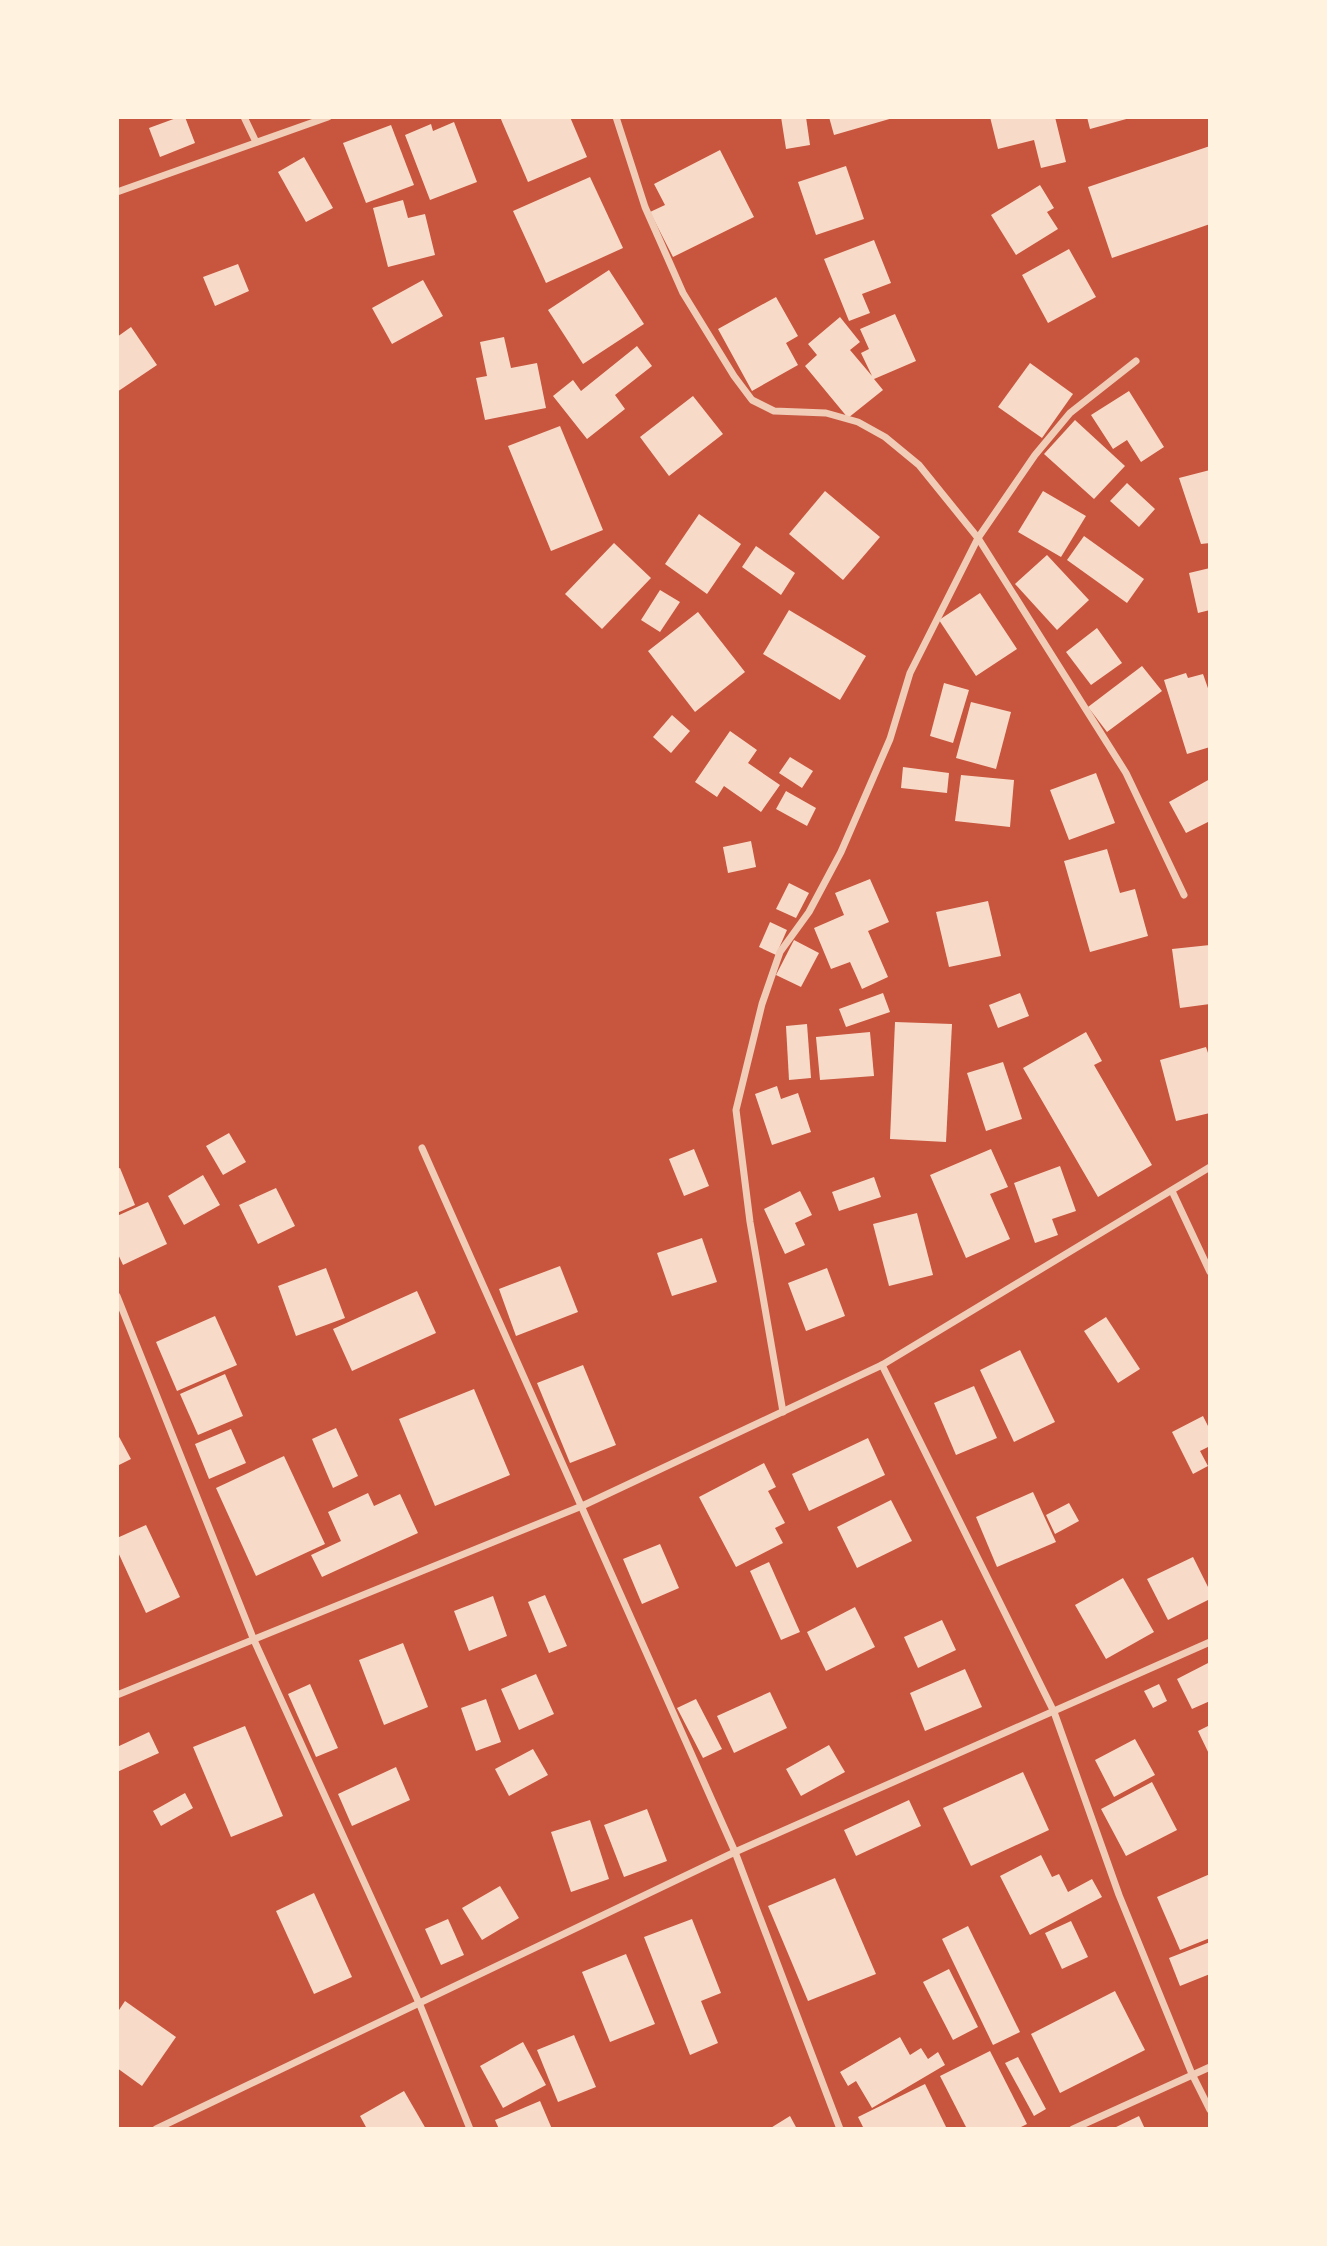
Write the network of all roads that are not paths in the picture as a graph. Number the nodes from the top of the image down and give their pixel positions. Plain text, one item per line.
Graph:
1 (244, 117) edge
2 (328, 117) edge
3 (616, 117) edge
4 (256, 142) junction
5 (117, 192) edge
6 (1136, 360) dead end
7 (978, 538) junction
8 (1184, 895) dead end
9 (422, 1148) dead end
10 (1210, 1167) edge
11 (1172, 1191) junction
12 (1210, 1272) edge
13 (117, 1296) edge
14 (120, 1309) edge
15 (882, 1365) junction
16 (783, 1412) junction
17 (582, 1506) junction
18 (253, 1638) junction
19 (1210, 1642) edge
20 (117, 1695) edge
21 (1054, 1712) junction
22 (735, 1852) junction
23 (420, 2005) junction
24 (1210, 2067) edge
25 (1192, 2074) junction
26 (1210, 2110) edge
27 (156, 2129) edge
28 (470, 2129) edge
29 (840, 2129) edge
30 (1073, 2129) edge

1 - 4 street
2 - 4 street
3 - 7 street
4 - 5 street
6 - 7 street
7 - 8 street
7 - 16 street
9 - 17 street
10 - 11 street
11 - 12 street
11 - 15 street
13 - 14 street
14 - 18 street
15 - 16 street
15 - 21 street
16 - 17 street
17 - 18 street
17 - 22 street
18 - 20 street
18 - 23 street
19 - 21 street
21 - 22 street
21 - 25 street
22 - 23 street
22 - 29 street
23 - 27 street
23 - 28 street
24 - 25 street
25 - 26 street
25 - 30 street

